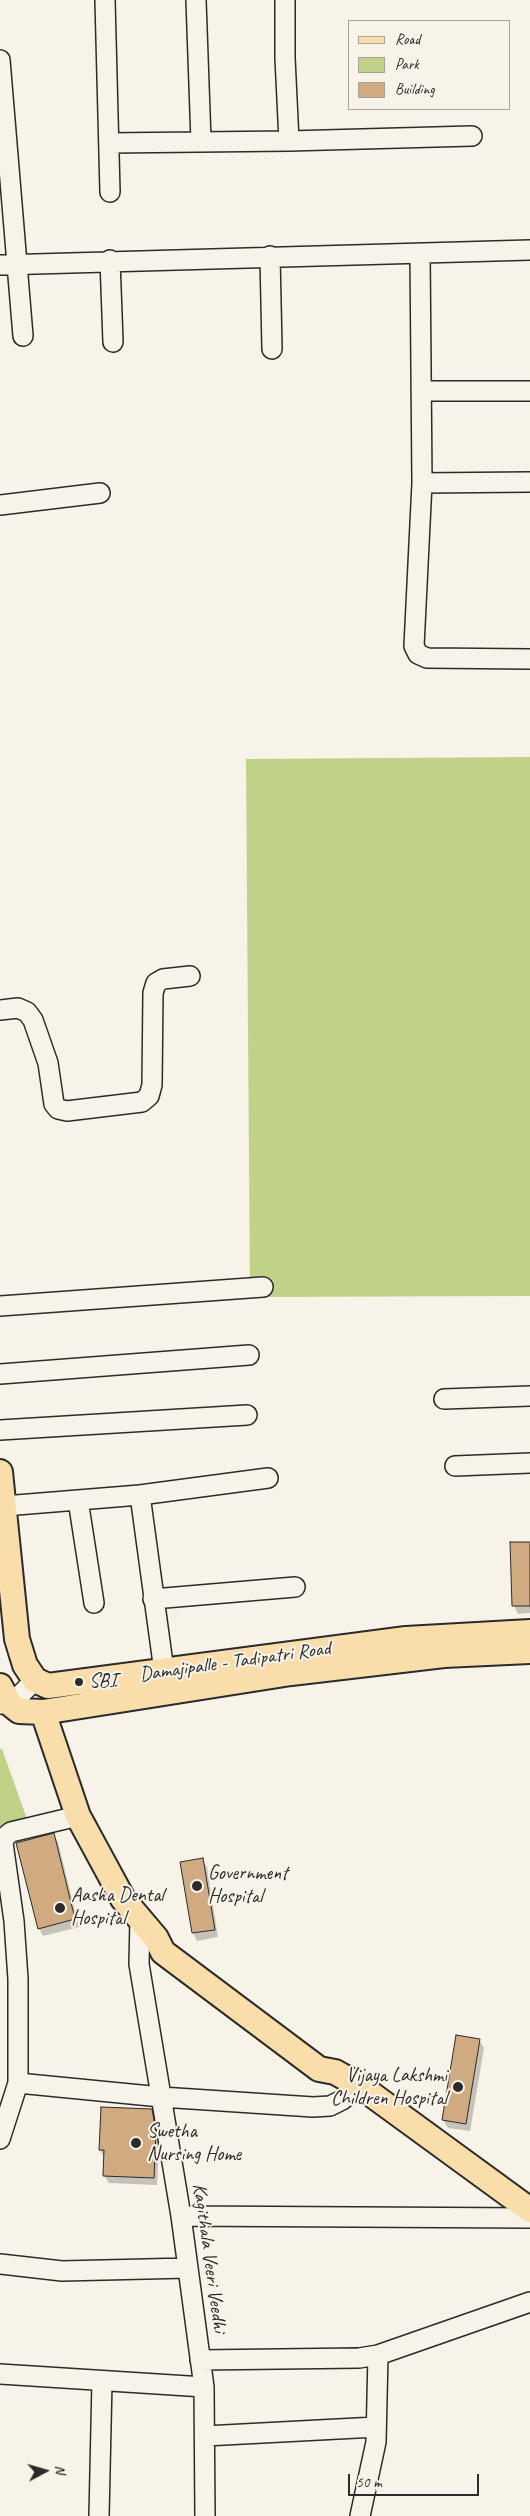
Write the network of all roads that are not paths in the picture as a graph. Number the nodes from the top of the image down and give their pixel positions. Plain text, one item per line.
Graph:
1 (105, 0) edge
2 (196, 0) edge
3 (285, 0) edge
4 (0, 60) edge
5 (472, 136) dead end
6 (201, 141) junction
7 (289, 142) junction
8 (109, 143) junction
9 (110, 192) dead end
10 (530, 250) edge
11 (420, 253) junction
12 (270, 256) junction
13 (110, 260) junction
14 (9, 264) edge
15 (23, 336) dead end
16 (113, 342) dead end
17 (272, 349) dead end
18 (422, 391) junction
19 (530, 391) edge
20 (422, 482) junction
21 (530, 482) edge
22 (100, 493) dead end
23 (0, 505) edge
24 (530, 659) edge
25 (190, 976) dead end
26 (0, 1010) edge
27 (263, 1287) dead end
28 (0, 1306) edge
29 (249, 1355) dead end
30 (0, 1374) edge
31 (530, 1396) edge
32 (444, 1399) dead end
33 (247, 1415) dead end
34 (0, 1430) edge
35 (530, 1463) edge
36 (455, 1466) dead end
37 (0, 1472) edge
38 (268, 1478) dead end
39 (140, 1495) junction
40 (78, 1500) junction
41 (4, 1506) junction
42 (295, 1587) dead end
43 (153, 1599) junction
44 (94, 1603) dead end
45 (530, 1632) edge
46 (530, 1652) edge
47 (164, 1671) junction
48 (41, 1683) junction
49 (3, 1698) edge
50 (43, 1712) junction
51 (78, 1816) junction
52 (140, 1919) junction
53 (360, 2086) junction
54 (11, 2090) edge
55 (161, 2097) junction
56 (0, 2140) edge
57 (530, 2210) edge
58 (181, 2216) junction
59 (530, 2218) edge
60 (0, 2264) edge
61 (188, 2268) junction
62 (530, 2302) edge
63 (378, 2356) junction
64 (200, 2360) junction
65 (0, 2374) edge
66 (102, 2381) junction
67 (204, 2387) junction
68 (376, 2427) junction
69 (205, 2436) junction
70 (99, 2516) edge
71 (205, 2516) edge
72 (360, 2516) edge

1 - 8 street
2 - 6 street
3 - 7 street
4 - 14 street
5 - 7 street
6 - 7 street
6 - 8 street
8 - 9 street
10 - 11 street
11 - 12 street
11 - 18 street
12 - 13 street
12 - 17 street
13 - 14 street
13 - 16 street
14 - 15 street
18 - 19 street
18 - 20 street
20 - 21 street
20 - 24 street
22 - 23 street
25 - 26 street
27 - 28 street
29 - 30 street
31 - 32 street
33 - 34 street
35 - 36 street
37 - 41 main road
38 - 39 street
39 - 40 street
39 - 43 street
40 - 41 street
40 - 44 street
41 - 48 main road
42 - 43 street
43 - 47 street
45 - 47 main road, Damajipalle - Tadipatri Road
46 - 50 main road, Damajipalle - Tadipatri Road
47 - 48 main road, Damajipalle - Tadipatri Road
48 - 49 street
48 - 50 street
49 - 50 main road, Damajipalle - Tadipatri Road
50 - 51 main road
51 - 52 main road
51 - 54 street
52 - 53 main road
52 - 55 street, Kagithala Veeri Veedhi
53 - 55 street
53 - 57 main road
54 - 55 street
54 - 56 street
55 - 58 street, Kagithala Veeri Veedhi
58 - 59 street
58 - 61 street, Kagithala Veeri Veedhi
60 - 61 street
61 - 64 street, Kagithala Veeri Veedhi
62 - 63 street
63 - 64 street
63 - 68 street
64 - 67 street, Kagithala Veeri Veedhi
65 - 66 street
66 - 67 street
66 - 70 street
67 - 69 street, Kagithala Veeri Veedhi
68 - 69 street
68 - 72 street
69 - 71 street, Kagithala Veeri Veedhi

